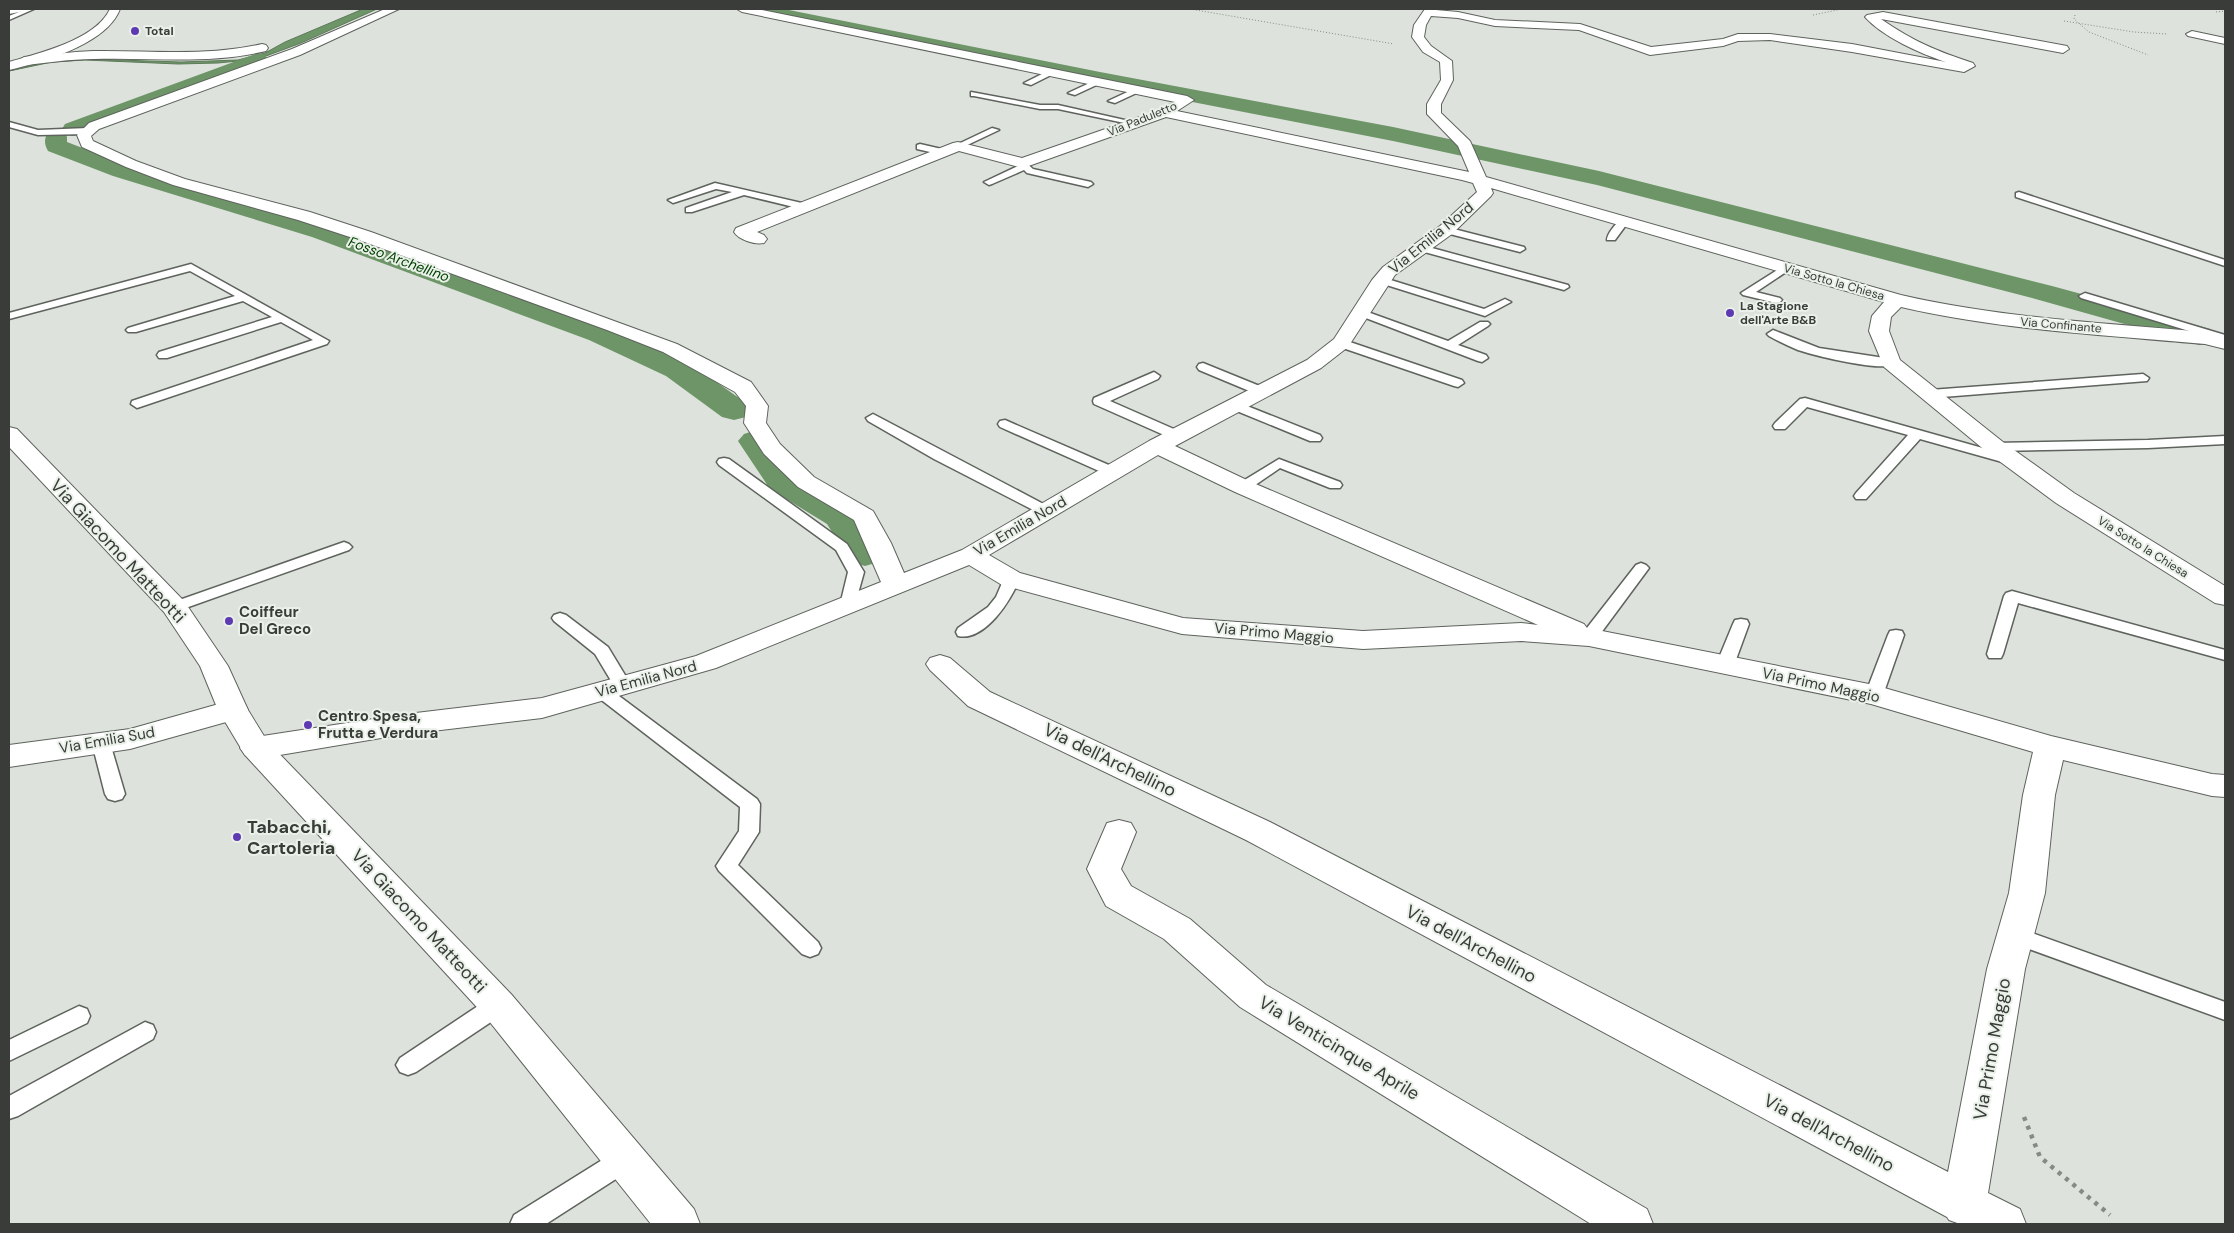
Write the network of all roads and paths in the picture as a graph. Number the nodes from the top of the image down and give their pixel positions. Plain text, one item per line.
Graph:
1 (20, 9) edge
2 (31, 9) edge
3 (115, 9) edge
4 (394, 9) edge
5 (742, 9) edge
6 (1190, 9) edge
7 (1430, 10) edge
8 (9, 11) edge
9 (2075, 15) dead end
10 (9, 18) edge
11 (2058, 20) dead end
12 (2078, 22) junction
13 (2192, 34) joint
14 (2225, 41) edge
15 (306, 45) junction
16 (1426, 47) junction
17 (2063, 49) dead end
18 (2148, 55) dead end
19 (24, 61) junction
20 (9, 66) edge
21 (1053, 72) junction
22 (1099, 82) junction
23 (1028, 83) dead end
24 (1139, 90) junction
25 (1072, 93) dead end
26 (974, 94) dead end
27 (1112, 101) dead end
28 (1165, 113) junction
29 (1134, 123) junction
30 (9, 124) edge
31 (995, 130) dead end
32 (88, 131) junction
33 (958, 146) junction
34 (920, 147) dead end
35 (943, 152) junction
36 (1025, 165) junction
37 (989, 182) dead end
38 (1482, 182) junction
39 (1088, 184) dead end
40 (744, 192) junction
41 (2019, 195) dead end
42 (673, 200) dead end
43 (806, 207) junction
44 (689, 210) dead end
45 (1624, 221) junction
46 (1446, 230) junction
47 (1611, 238) dead end
48 (758, 239) dead end
49 (1420, 248) junction
50 (1520, 249) dead end
51 (2225, 264) edge
52 (1785, 268) junction
53 (1381, 280) junction
54 (1564, 287) dead end
55 (2085, 296) dead end
56 (245, 297) junction
57 (1776, 300) dead end
58 (1897, 300) junction
59 (1504, 302) dead end
60 (1362, 313) junction
61 (9, 316) edge
62 (282, 318) junction
63 (1484, 324) dead end
64 (132, 330) dead end
65 (1773, 334) dead end
66 (2225, 341) edge
67 (1341, 343) junction
68 (1448, 346) junction
69 (163, 355) dead end
70 (1482, 358) dead end
71 (1891, 363) junction
72 (1203, 367) dead end
73 (1154, 376) dead end
74 (2143, 378) dead end
75 (1458, 383) dead end
76 (1263, 392) junction
77 (1930, 394) junction
78 (137, 404) dead end
79 (1237, 406) junction
80 (873, 418) dead end
81 (1005, 424) dead end
82 (1780, 426) dead end
83 (9, 434) edge
84 (1917, 434) junction
85 (1315, 438) dead end
86 (2225, 440) edge
87 (1167, 441) junction
88 (1995, 447) junction
89 (724, 462) dead end
90 (2015, 462) junction
91 (1113, 472) junction
92 (1335, 485) dead end
93 (1243, 487) junction
94 (1861, 496) dead end
95 (1046, 511) junction
96 (344, 547) dead end
97 (971, 555) junction
98 (1641, 568) dead end
99 (1011, 579) junction
100 (896, 586) junction
101 (2225, 597) edge
102 (848, 605) junction
103 (174, 607) junction
104 (560, 618) dead end
105 (1740, 624) dead end
106 (964, 632) dead end
107 (1896, 635) dead end
108 (1590, 637) junction
109 (1995, 654) dead end
110 (2225, 655) edge
111 (940, 664) dead end
112 (1725, 665) junction
113 (612, 688) junction
114 (1874, 695) junction
115 (233, 710) junction
116 (102, 743) junction
117 (2050, 746) junction
118 (256, 748) junction
119 (9, 756) edge
120 (2225, 786) edge
121 (115, 794) dead end
122 (1119, 832) dead end
123 (2015, 935) junction
124 (810, 948) dead end
125 (498, 1005) junction
126 (2225, 1011) edge
127 (79, 1016) dead end
128 (145, 1032) dead end
129 (9, 1050) edge
130 (408, 1065) dead end
131 (9, 1108) edge
132 (2022, 1112) dead end
133 (624, 1160) junction
134 (1964, 1205) junction
135 (2110, 1215) dead end
136 (523, 1224) edge
137 (678, 1224) edge
138 (1631, 1224) edge
139 (2004, 1224) edge

1 - 8 street
2 - 10 lane
3 - 19 street
4 - 15 street
5 - 21 street, Via Paduletto
6 - 16 path
7 - 16 street
7 - 17 street
9 - 12 path
11 - 12 path
12 - 13 path
12 - 18 path
13 - 14 street
15 - 19 street
15 - 32 street
16 - 38 street
19 - 20 street
21 - 22 street, Via Paduletto
21 - 23 lane
22 - 24 street, Via Paduletto
22 - 25 lane
24 - 27 lane
24 - 28 street, Via Paduletto
26 - 29 lane
28 - 29 street, Via Paduletto
28 - 38 street, Via Sotto la Chiesa
29 - 36 street, Via Paduletto
30 - 32 lane
31 - 33 lane
32 - 100 street
33 - 35 street
33 - 36 street
34 - 35 lane
35 - 43 street
36 - 37 lane
36 - 39 lane
38 - 45 street, Via Sotto la Chiesa
38 - 46 street, Via Emilia Nord
40 - 42 lane
40 - 43 lane
40 - 44 lane
41 - 51 lane
43 - 48 street
45 - 47 lane
45 - 52 street, Via Sotto la Chiesa
46 - 49 street, Via Emilia Nord
46 - 50 lane
49 - 53 street, Via Emilia Nord
49 - 54 lane
52 - 57 lane
52 - 58 street, Via Sotto la Chiesa
53 - 59 lane
53 - 60 street, Via Emilia Nord
55 - 66 lane
56 - 61 lane
56 - 62 lane
56 - 64 lane
58 - 66 street, Via Confinante
58 - 71 street, Via Sotto la Chiesa
60 - 67 street, Via Emilia Nord
60 - 68 lane
62 - 69 lane
62 - 78 lane
63 - 68 lane
65 - 71 lane
67 - 75 lane
67 - 76 street, Via Emilia Nord
68 - 70 lane
71 - 77 street, Via Sotto la Chiesa
72 - 76 lane
73 - 87 lane
74 - 77 lane
76 - 79 street, Via Emilia Nord
77 - 88 street, Via Sotto la Chiesa
79 - 85 lane
79 - 87 street, Via Emilia Nord
80 - 95 lane
81 - 91 lane
82 - 84 lane
83 - 103 street, Via Giacomo Matteotti
84 - 90 lane
84 - 94 lane
86 - 88 lane
87 - 91 street, Via Emilia Nord
87 - 93 street, Via Primo Maggio
88 - 90 street, Via Sotto la Chiesa
89 - 102 lane
90 - 101 street, Via Sotto la Chiesa
91 - 95 street, Via Emilia Nord
92 - 93 lane
93 - 108 street, Via Primo Maggio
95 - 97 street, Via Emilia Nord
96 - 103 lane
97 - 99 street, Via Primo Maggio
97 - 100 street, Via Emilia Nord
98 - 108 lane
99 - 106 lane
99 - 108 street, Via Primo Maggio
100 - 102 street, Via Emilia Nord
102 - 113 street, Via Emilia Nord
103 - 115 street, Via Giacomo Matteotti
104 - 113 lane
105 - 112 lane
107 - 114 lane
108 - 112 street, Via Primo Maggio
109 - 110 lane
111 - 134 street, Via dell'Archellino
112 - 114 street, Via Primo Maggio
113 - 118 street, Via Emilia Nord
113 - 124 lane
114 - 117 street, Via Primo Maggio
115 - 116 street, Via Emilia Sud
115 - 118 street, Via Giacomo Matteotti
116 - 119 street, Via Emilia Sud
116 - 121 lane
117 - 120 street, Via Primo Maggio
117 - 123 street, Via Primo Maggio
118 - 125 street, Via Giacomo Matteotti
122 - 138 street, Via Venticinque Aprile
123 - 126 lane
123 - 134 street, Via Primo Maggio
125 - 130 lane
125 - 133 street, Via Giacomo Matteotti
127 - 129 lane
128 - 131 lane
132 - 135 path
133 - 136 lane
133 - 137 street, Via Giacomo Matteotti
134 - 139 street, Via dell'Archellino

